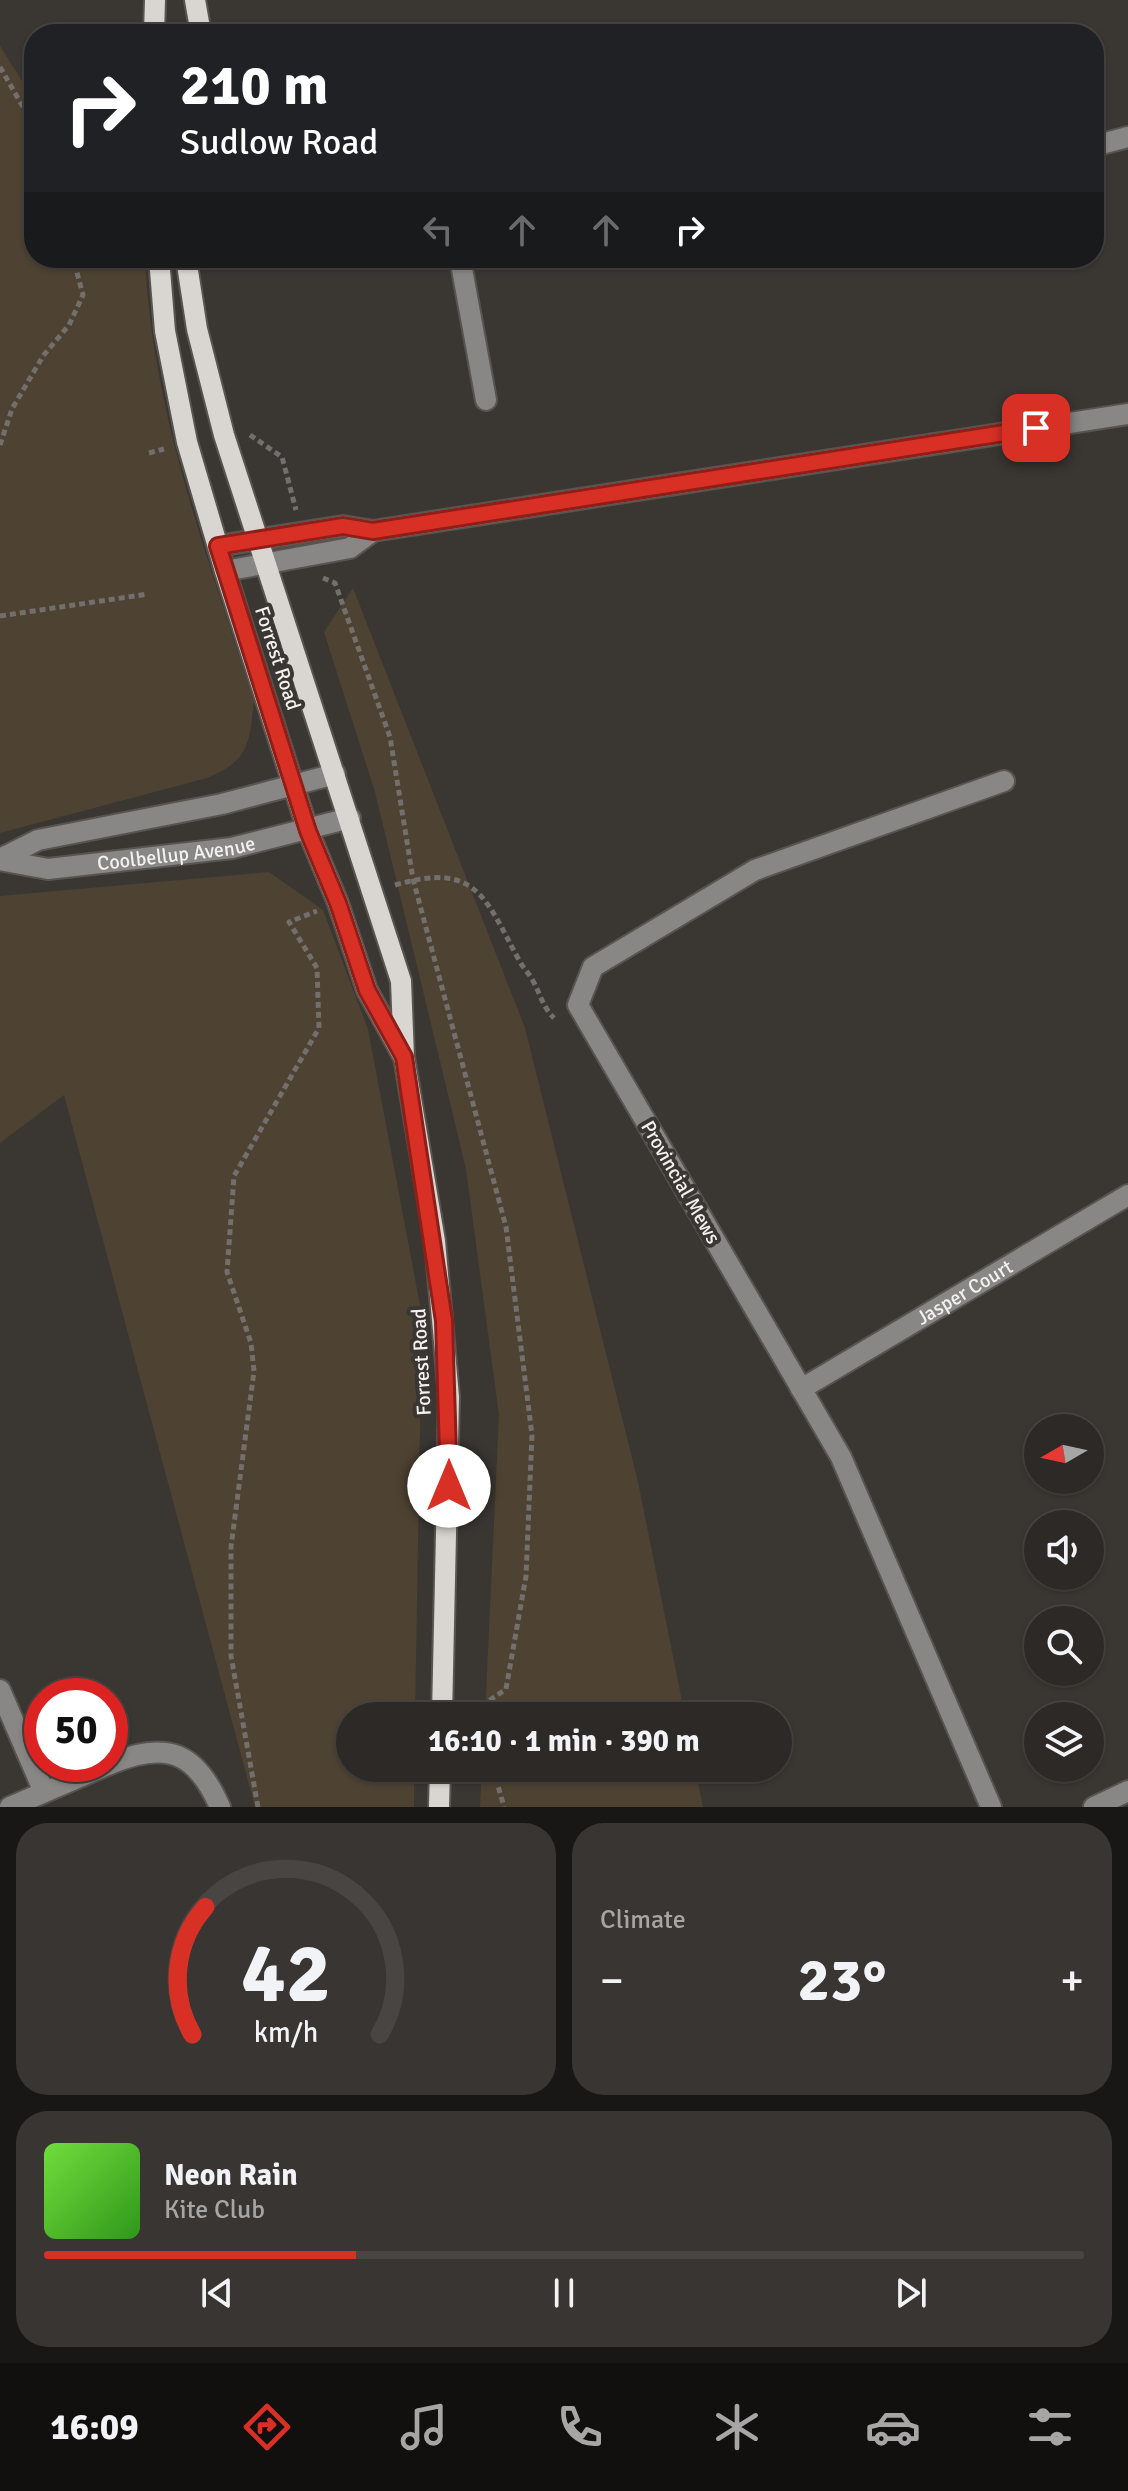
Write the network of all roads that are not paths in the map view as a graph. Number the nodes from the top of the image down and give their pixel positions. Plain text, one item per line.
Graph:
1 (155, 0) edge
2 (195, 0) edge
3 (154, 24) edge
4 (199, 24) edge
5 (1128, 137) edge
6 (1104, 143) edge
7 (160, 268) edge
8 (188, 268) edge
9 (462, 268) edge
10 (486, 400) dead end
11 (1128, 414) edge
12 (373, 531) junction
13 (259, 538) junction
14 (218, 546) junction
15 (268, 563) junction
16 (225, 571) junction
17 (335, 774) junction
18 (1004, 781) dead end
19 (293, 785) junction
20 (350, 818) junction
21 (308, 831) junction
22 (0, 860) edge
23 (404, 1057) junction
24 (1128, 1195) edge
25 (801, 1389) junction
26 (0, 1690) edge
27 (442, 1702) edge
28 (128, 1760) edge
29 (68, 1782) edge
30 (440, 1782) edge
31 (1128, 1791) edge
32 (44, 1792) junction
33 (10, 1807) edge
34 (220, 1807) edge
35 (439, 1807) edge
36 (991, 1807) edge
37 (1094, 1807) edge

1 - 3 main road
2 - 4 main road
5 - 6 street
7 - 14 main road, Forrest Road
8 - 13 main road, Forrest Road
9 - 10 street
11 - 12 street
12 - 13 street
12 - 15 street
13 - 14 street
13 - 15 main road, Forrest Road
14 - 16 main road, Forrest Road
15 - 16 street
15 - 17 main road, Forrest Road
16 - 19 main road, Forrest Road
17 - 19 street, Coolbellup Avenue
17 - 20 main road, Forrest Road
18 - 25 street, Provincial Mews
19 - 21 main road, Forrest Road
19 - 22 street, Coolbellup Avenue
20 - 21 street, Coolbellup Avenue
20 - 23 main road, Forrest Road
21 - 22 street, Coolbellup Avenue
21 - 23 main road, Forrest Road
23 - 27 main road, Forrest Road
24 - 25 street, Jasper Court
25 - 36 street, Provincial Mews
26 - 32 street
28 - 34 street
29 - 32 street
30 - 35 main road
31 - 37 street
32 - 33 street

